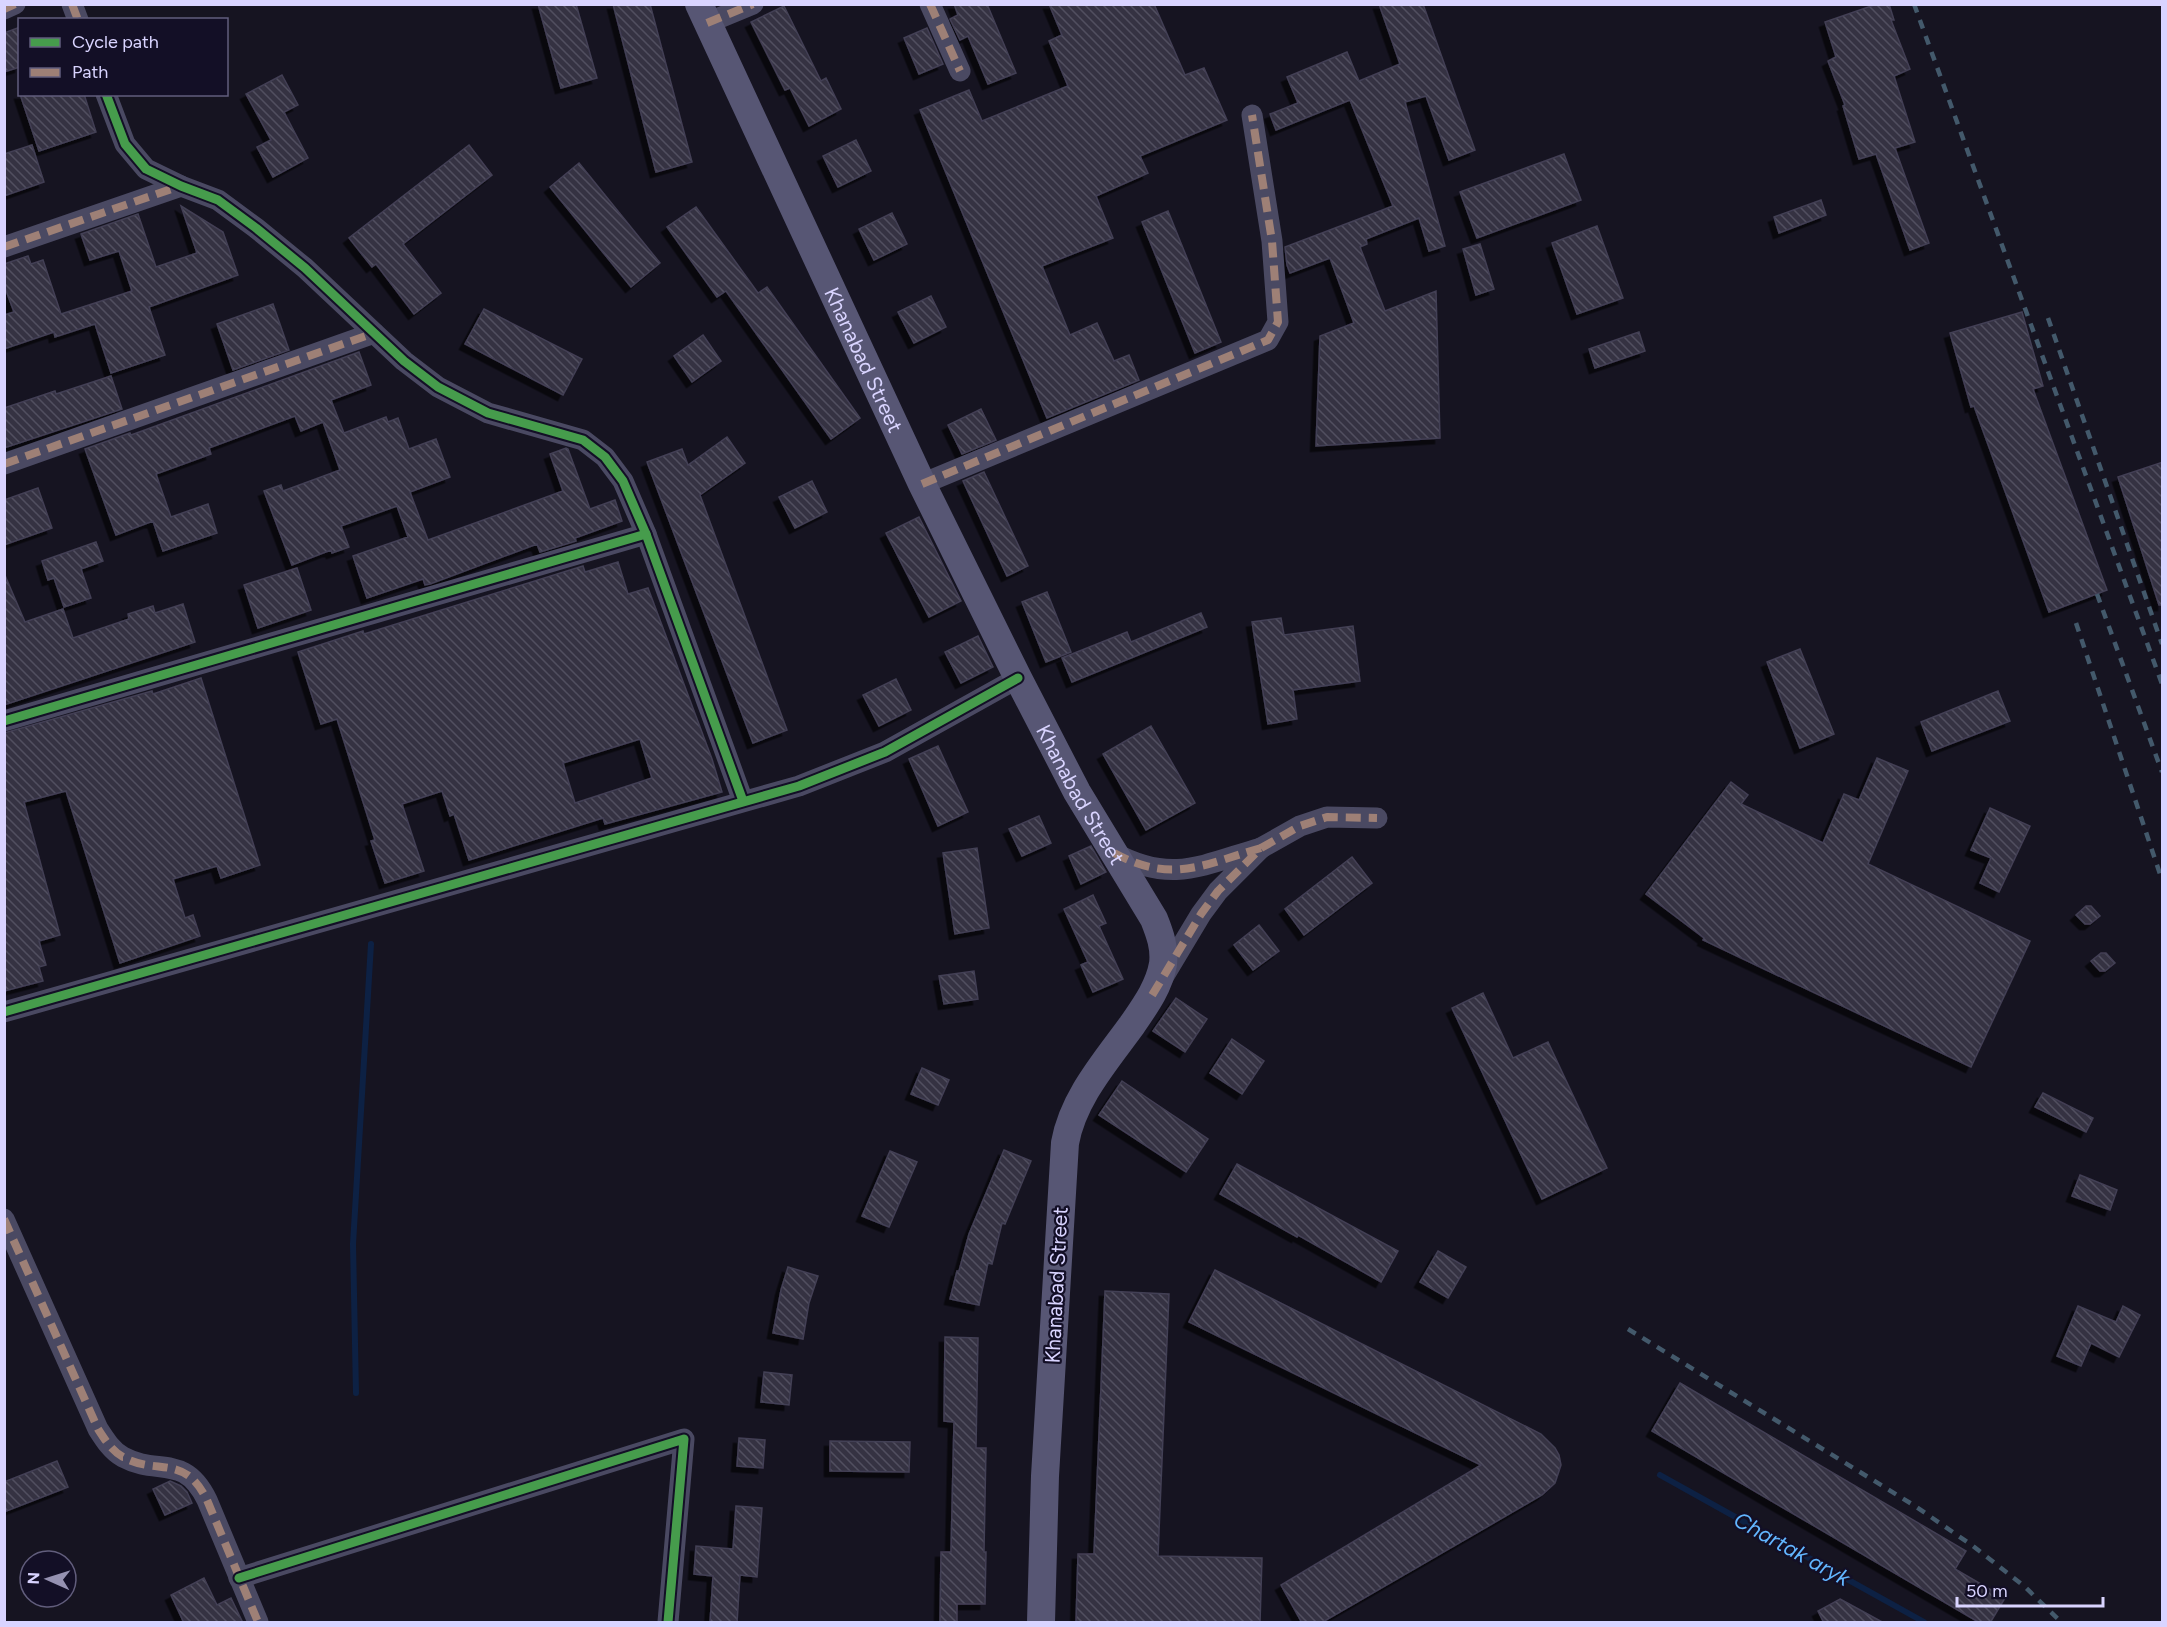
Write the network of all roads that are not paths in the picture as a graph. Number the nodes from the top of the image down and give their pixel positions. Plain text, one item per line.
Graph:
1 (15, 4) edge
2 (753, 4) edge
3 (930, 4) edge
4 (4, 9) edge
5 (703, 14) edge
6 (960, 71) dead end
7 (107, 96) edge
8 (1252, 115) dead end
9 (181, 186) junction
10 (4, 247) edge
11 (374, 333) junction
12 (4, 464) edge
13 (922, 484) junction
14 (645, 534) junction
15 (1018, 678) junction
16 (4, 721) edge
17 (742, 801) junction
18 (1377, 818) dead end
19 (1261, 848) junction
20 (1114, 853) junction
21 (1151, 997) junction
22 (4, 1012) edge
23 (4, 1219) edge
24 (239, 1578) junction
25 (258, 1623) edge
26 (668, 1623) edge
27 (1041, 1623) edge

1 - 4 street
2 - 5 street
3 - 6 street
5 - 13 main road, Khanabad Street
7 - 9 street
8 - 13 street
9 - 10 street
9 - 11 street
11 - 12 street
11 - 14 street
13 - 15 main road, Khanabad Street
14 - 16 street
14 - 17 street
15 - 17 street
15 - 20 main road, Khanabad Street
17 - 22 street
18 - 19 street
19 - 20 street
19 - 21 street
20 - 21 main road, Khanabad Street
21 - 27 main road, Khanabad Street
23 - 24 street
24 - 25 street
24 - 26 street

